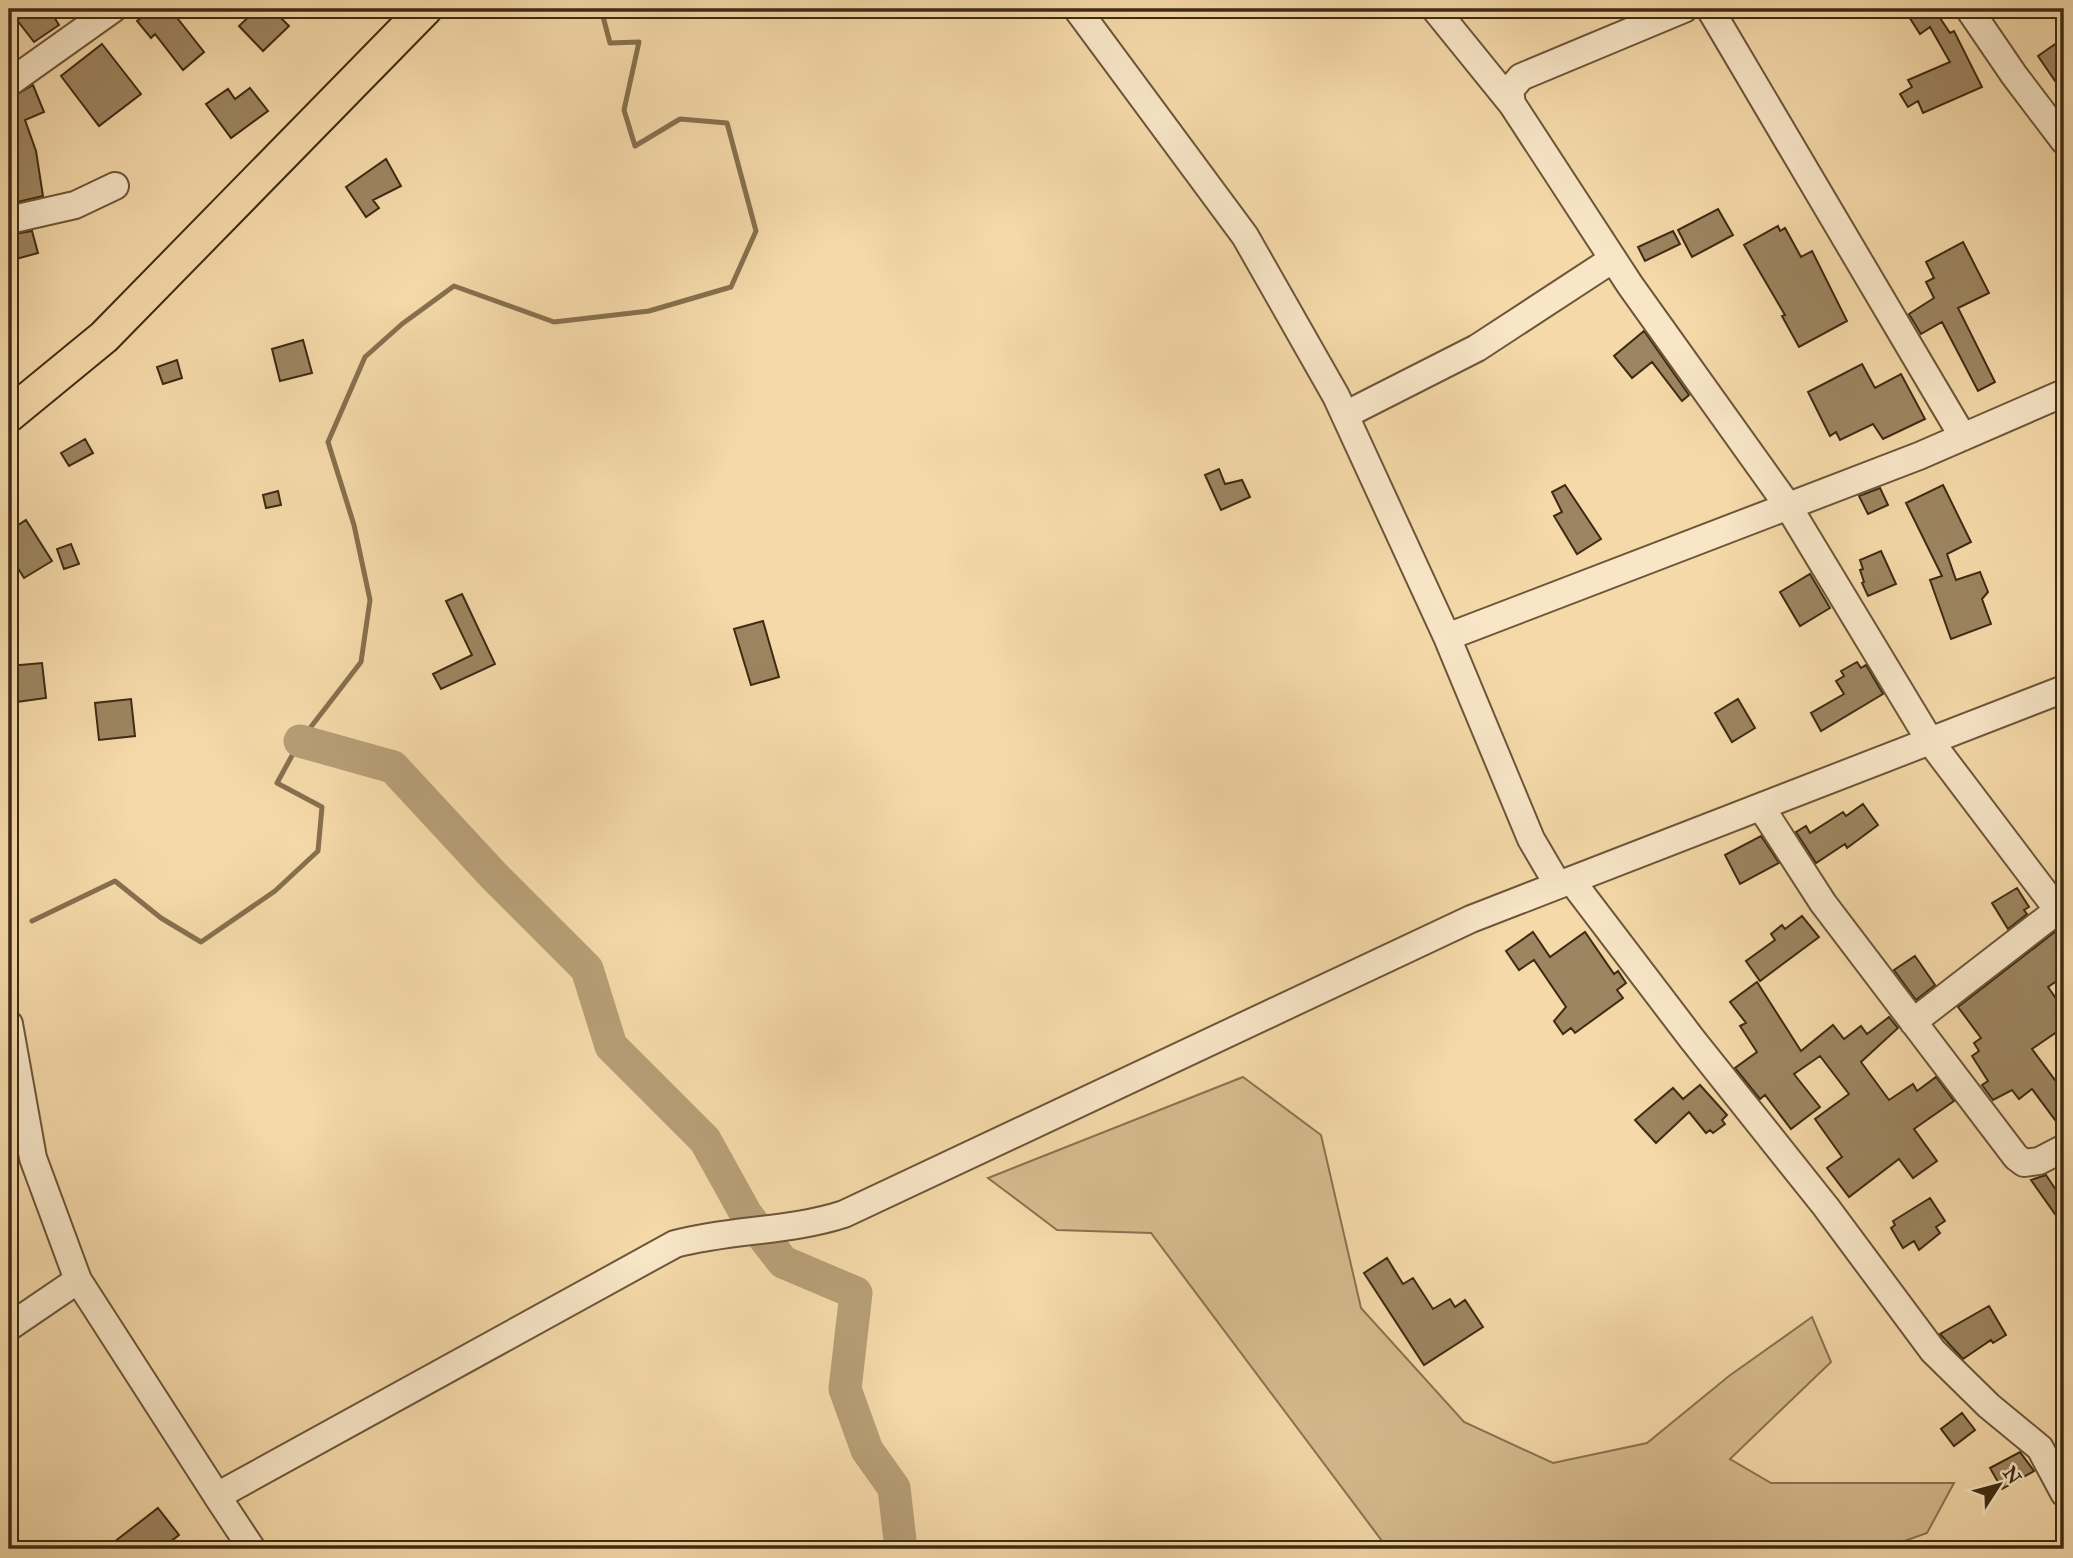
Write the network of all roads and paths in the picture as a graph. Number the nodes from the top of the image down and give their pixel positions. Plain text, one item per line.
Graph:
1 (113, 9) edge
2 (406, 9) edge
3 (425, 9) edge
4 (1077, 9) edge
5 (1435, 9) edge
6 (1684, 9) edge
7 (1710, 9) edge
8 (1969, 9) edge
9 (9, 83) edge
10 (1512, 104) junction
11 (2064, 141) edge
12 (115, 186) dead end
13 (9, 220) edge
14 (1613, 259) junction
15 (2064, 393) edge
16 (9, 400) edge
17 (9, 415) edge
18 (1345, 415) junction
19 (1963, 437) junction
20 (1788, 506) junction
21 (1447, 637) junction
22 (2064, 689) edge
23 (1930, 741) junction
24 (1761, 807) junction
25 (1565, 882) junction
26 (2061, 914) edge
27 (1913, 1022) junction
28 (9, 1024) edge
29 (2064, 1148) edge
30 (78, 1280) junction
31 (9, 1327) edge
32 (2064, 1493) edge
33 (218, 1496) junction
34 (252, 1549) edge

1 - 9 street
2 - 16 main road
3 - 17 main road
4 - 18 street
5 - 10 street
6 - 10 street
7 - 19 street
8 - 11 street
10 - 14 street
12 - 13 street
14 - 18 street
14 - 20 street
15 - 19 street
18 - 21 street
19 - 20 street
20 - 21 street
20 - 23 street
21 - 25 street
22 - 23 street
23 - 24 street
23 - 26 street
24 - 25 street
24 - 27 street
25 - 32 street
25 - 33 street
26 - 27 street
27 - 29 street
28 - 30 street
30 - 31 street
30 - 33 street
33 - 34 street

